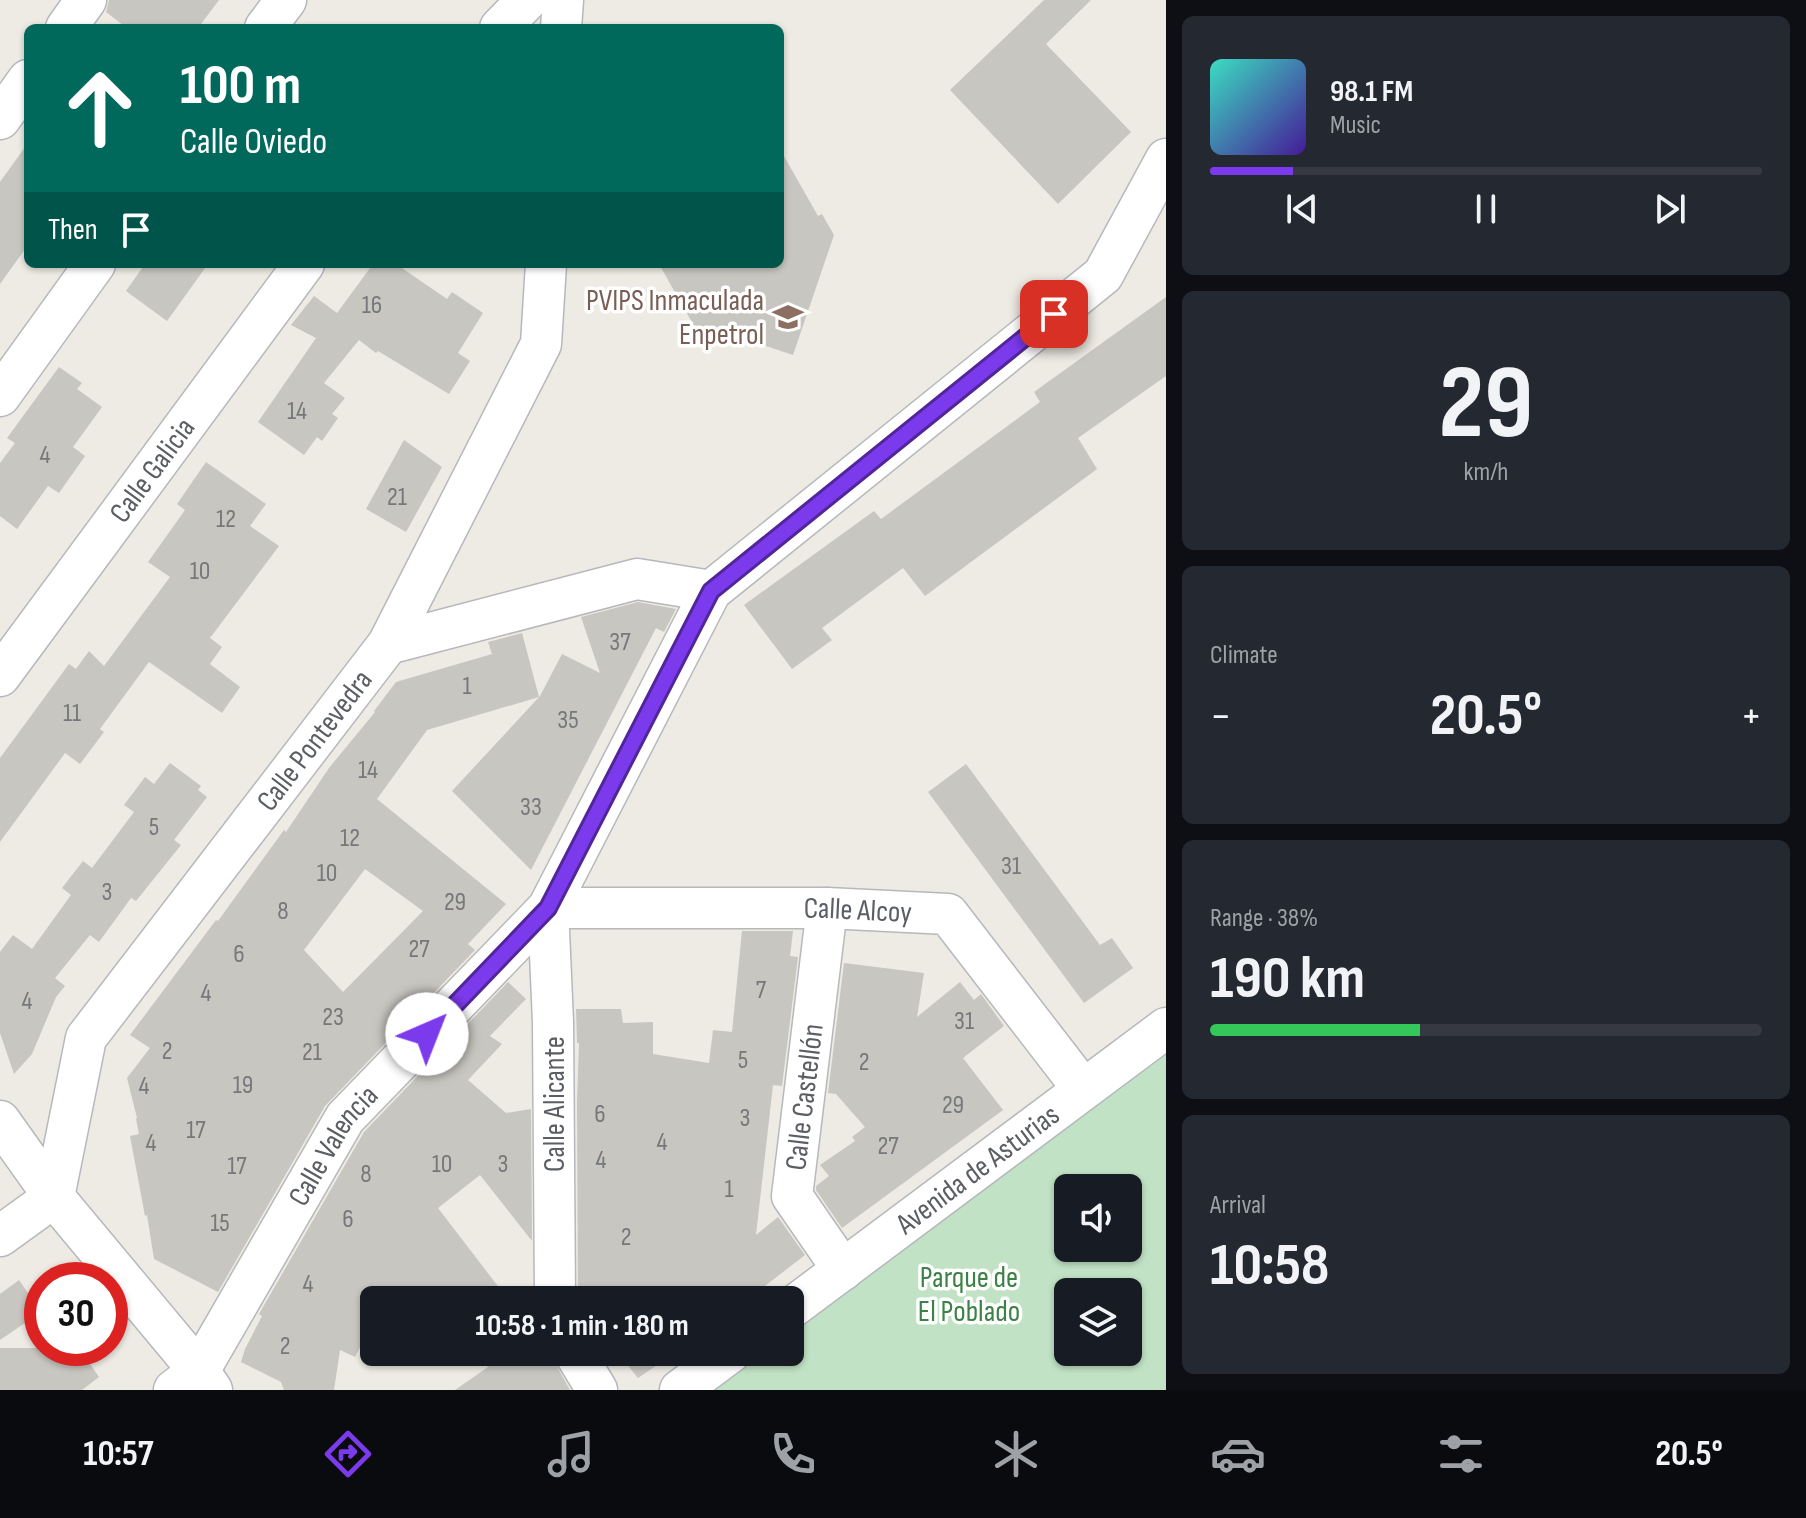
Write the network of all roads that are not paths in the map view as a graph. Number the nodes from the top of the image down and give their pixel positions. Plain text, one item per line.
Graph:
1 (86, 0) edge
2 (286, 0) edge
3 (527, 0) edge
4 (563, 0) edge
5 (69, 24) edge
6 (268, 24) edge
7 (504, 24) edge
8 (561, 24) edge
9 (24, 86) edge
10 (0, 119) edge
11 (1166, 159) edge
12 (92, 268) edge
13 (301, 268) edge
14 (546, 268) edge
15 (0, 396) edge
16 (711, 591) junction
17 (388, 644) junction
18 (0, 676) edge
19 (548, 908) junction
20 (827, 908) junction
21 (1166, 1028) edge
22 (1083, 1089) junction
23 (0, 1121) edge
24 (54, 1197) junction
25 (0, 1236) edge
26 (843, 1270) junction
27 (555, 1286) edge
28 (804, 1299) edge
29 (582, 1366) edge
30 (712, 1366) edge
31 (195, 1384) edge
32 (597, 1390) edge
33 (680, 1390) edge

1 - 5 street
2 - 6 street
3 - 7 street
4 - 8 street
9 - 10 street
11 - 16 street
12 - 15 street
13 - 18 street, Calle Galicia
14 - 17 street, Calle Pontevedra
16 - 17 street
16 - 19 street, Calle Valencia
17 - 24 street, Calle Pontevedra
19 - 20 street, Calle Alcoy
19 - 27 street, Calle Alicante
19 - 31 street, Calle Valencia
20 - 22 street, Calle Alcoy
20 - 26 street, Calle Castellón
21 - 22 street, Avenida de Asturias
22 - 26 street, Avenida de Asturias
23 - 24 street
24 - 25 street
24 - 31 street
26 - 28 street, Avenida de Asturias
29 - 32 street
30 - 33 street

